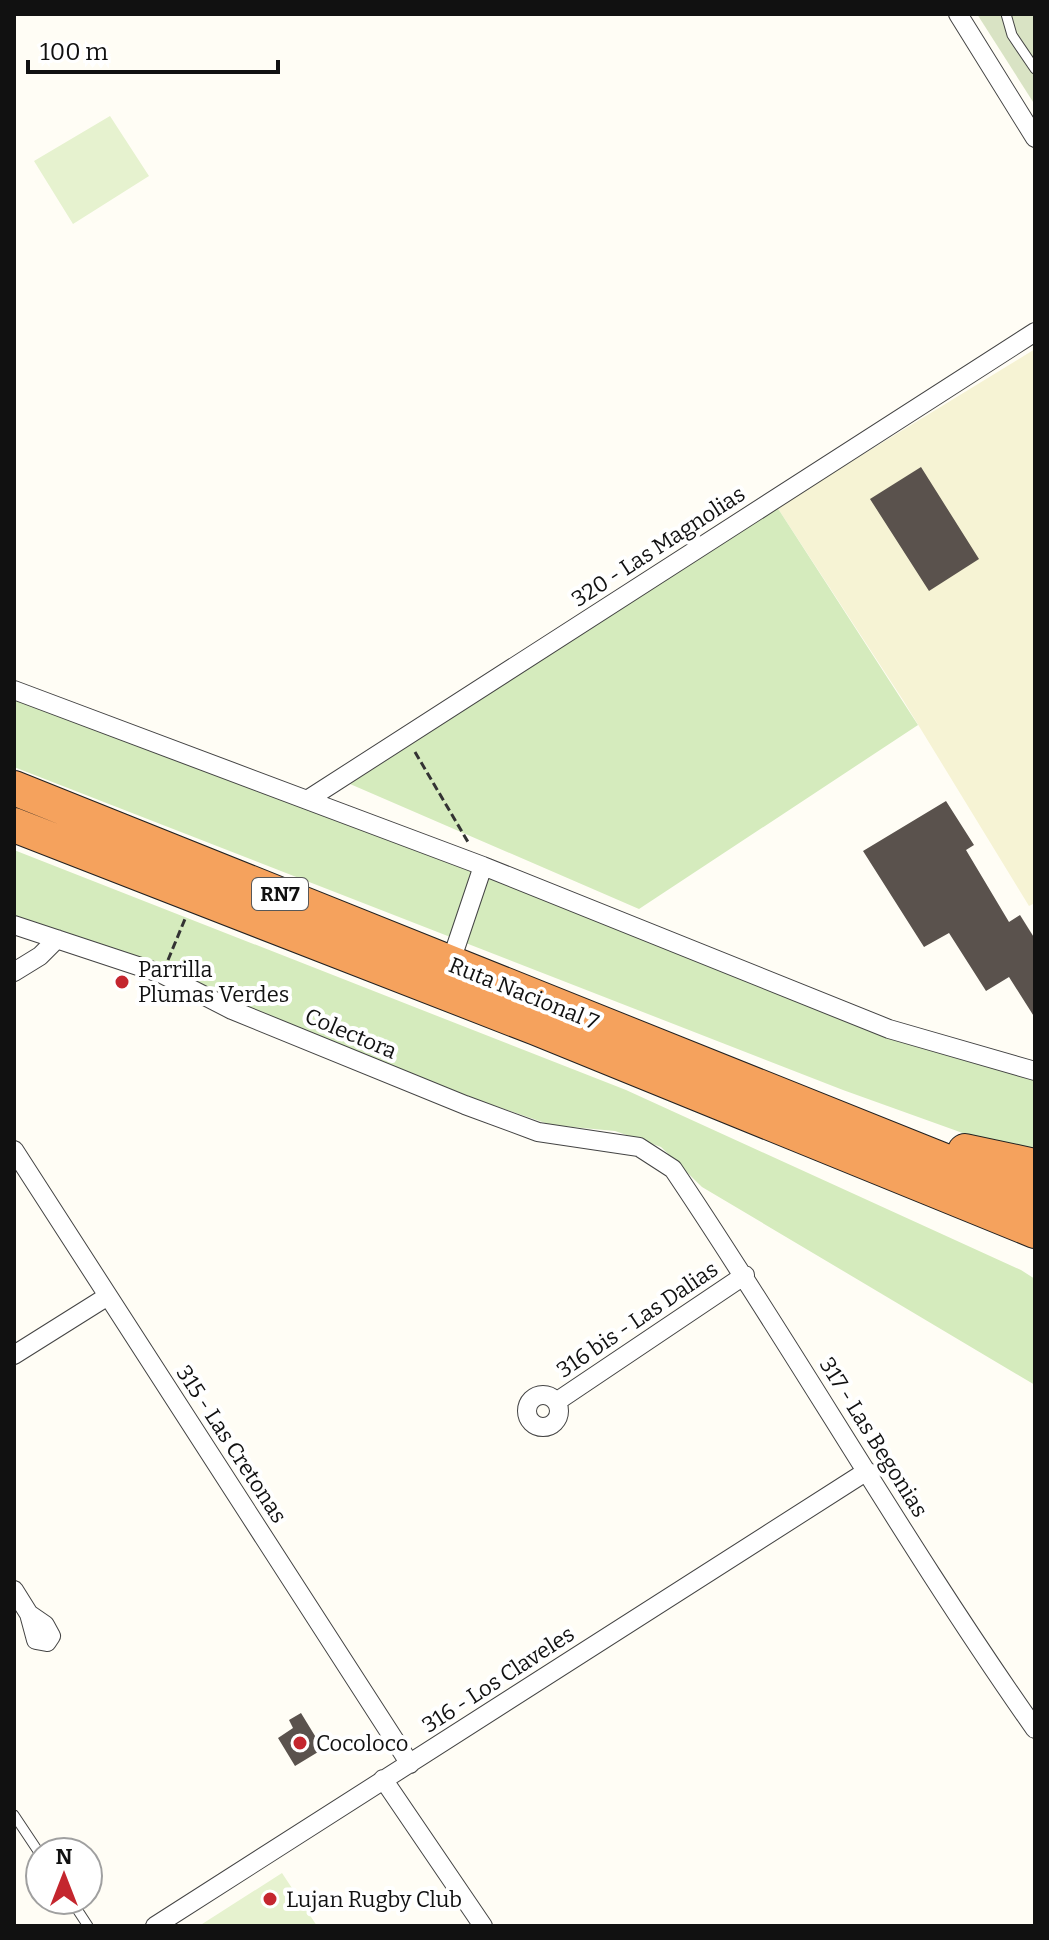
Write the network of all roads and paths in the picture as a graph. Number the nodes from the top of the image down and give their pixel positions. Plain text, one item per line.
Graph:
1 (958, 14) edge
2 (1006, 14) edge
3 (1035, 69) edge
4 (1035, 138) edge
5 (1035, 332) edge
6 (14, 690) edge
7 (406, 737) junction
8 (14, 788) edge
9 (307, 800) junction
10 (14, 825) edge
11 (483, 866) junction
12 (195, 896) junction
13 (14, 925) edge
14 (57, 939) junction
15 (450, 964) junction
16 (14, 972) edge
17 (162, 974) junction
18 (1035, 1071) edge
19 (836, 1117) junction
20 (14, 1150) edge
21 (1035, 1166) edge
22 (879, 1168) junction
23 (673, 1169) joint
24 (1035, 1197) edge
25 (1035, 1231) edge
26 (1035, 1252) edge
27 (745, 1275) junction
28 (108, 1296) junction
29 (14, 1355) edge
30 (556, 1402) dead end
31 (867, 1471) junction
32 (14, 1590) edge
33 (29, 1614) dead end
34 (1035, 1729) edge
35 (410, 1764) junction
36 (383, 1779) junction
37 (14, 1815) edge
38 (28, 1836) edge
39 (155, 1926) edge
40 (483, 1926) edge

1 - 4 street
2 - 3 lane
5 - 7 street, 320 - Las Magnolias
6 - 9 street
7 - 9 street, 320 - Las Magnolias
7 - 11 path
8 - 15 highway, Ruta Nacional 7 / RN7
9 - 11 street
10 - 12 highway, Ruta Nacional 7 / RN7
11 - 15 street
11 - 18 street
12 - 17 path
12 - 22 highway, Ruta Nacional 7 / RN7
13 - 14 street, Colectora
14 - 16 street
14 - 17 street, Colectora
15 - 19 highway, Ruta Nacional 7 / RN7
17 - 23 street, Colectora
19 - 21 highway
19 - 24 highway, Ruta Nacional 7 / RN7
20 - 28 street, 315 - Las Cretonas
22 - 25 highway, Ruta Nacional 7 / RN7
22 - 26 highway
23 - 27 street, 317 - Las Begonias
27 - 30 street, 316 bis - Las Dalias
27 - 31 street, 317 - Las Begonias
28 - 29 street
28 - 35 street, 315 - Las Cretonas
31 - 34 street, 317 - Las Begonias
31 - 35 street, 316 - Los Claveles
32 - 33 street
35 - 36 street, 316 - Los Claveles
36 - 39 street, 316 - Los Claveles
36 - 40 street
37 - 38 lane

